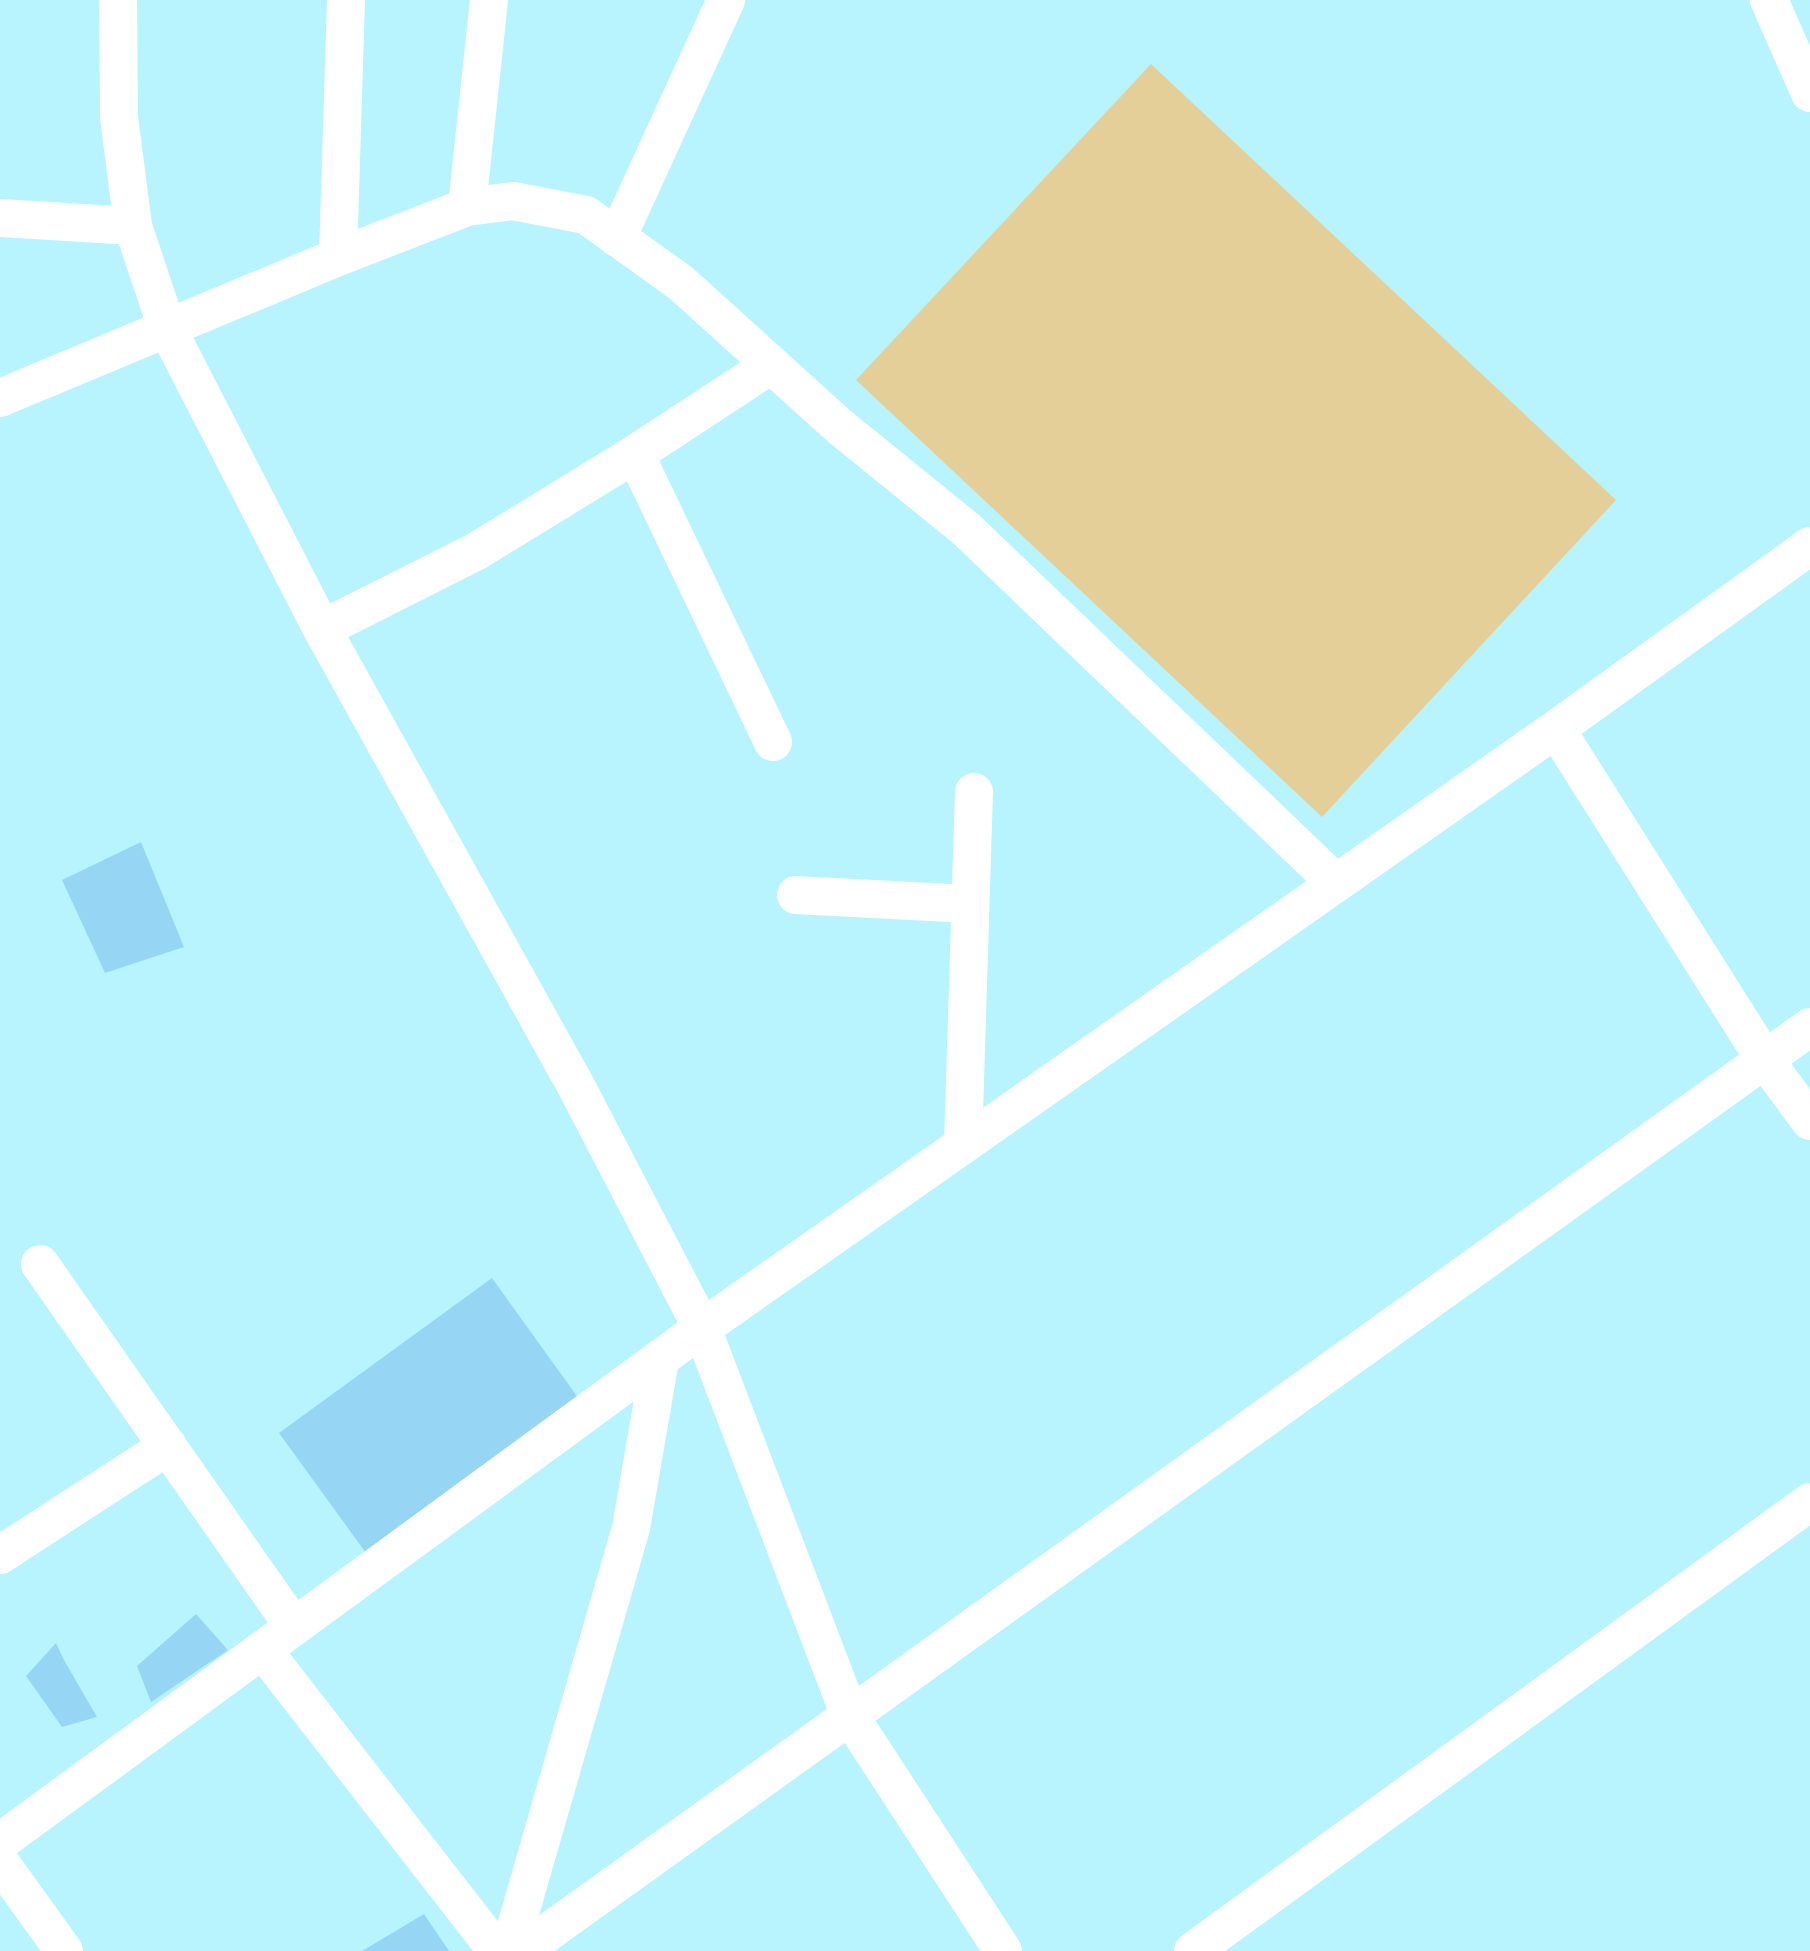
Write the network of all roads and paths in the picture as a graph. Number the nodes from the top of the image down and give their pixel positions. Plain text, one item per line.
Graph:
1 (118, 0) edge
2 (346, 0) edge
3 (489, 0) edge
4 (726, 0) edge
5 (1769, 0) edge
6 (1810, 93) edge
7 (467, 207) junction
8 (0, 218) edge
9 (133, 226) junction
10 (617, 238) junction
11 (338, 257) junction
12 (167, 328) junction
13 (771, 365) junction
14 (0, 398) edge
15 (635, 454) junction
16 (1810, 546) edge
17 (322, 629) junction
18 (1556, 729) junction
19 (773, 742) dead end
20 (974, 792) dead end
21 (1336, 883) junction
22 (796, 895) dead end
23 (971, 904) junction
24 (1810, 1027) edge
25 (1765, 1060) junction
26 (1810, 1121) edge
27 (963, 1145) junction
28 (40, 1264) dead end
29 (702, 1328) junction
30 (660, 1360) junction
31 (168, 1446) junction
32 (1810, 1502) edge
33 (0, 1555) edge
34 (294, 1627) junction
35 (263, 1650) junction
36 (850, 1716) junction
37 (0, 1842) edge
38 (0, 1862) edge
39 (64, 1951) edge
40 (497, 1951) edge
41 (509, 1951) edge
42 (522, 1951) edge
43 (1003, 1951) edge
44 (1193, 1951) edge

1 - 9 street
2 - 11 street
3 - 7 street
4 - 10 street
5 - 6 street
7 - 10 street
7 - 11 street
8 - 9 street
9 - 12 street
10 - 13 street
11 - 12 street
12 - 14 street
12 - 17 street
13 - 15 street
13 - 21 street
15 - 17 street
15 - 19 street
16 - 18 street
17 - 29 street
18 - 21 street
18 - 25 street
20 - 23 street
21 - 27 street
22 - 23 street
23 - 27 street
24 - 25 street
25 - 26 street
25 - 36 street
27 - 29 street
28 - 31 street
29 - 30 street
29 - 36 street
30 - 34 street
30 - 41 street
31 - 33 street
31 - 34 street
32 - 44 street
34 - 35 street
35 - 37 street
35 - 40 street
36 - 42 street
36 - 43 street
38 - 39 street

